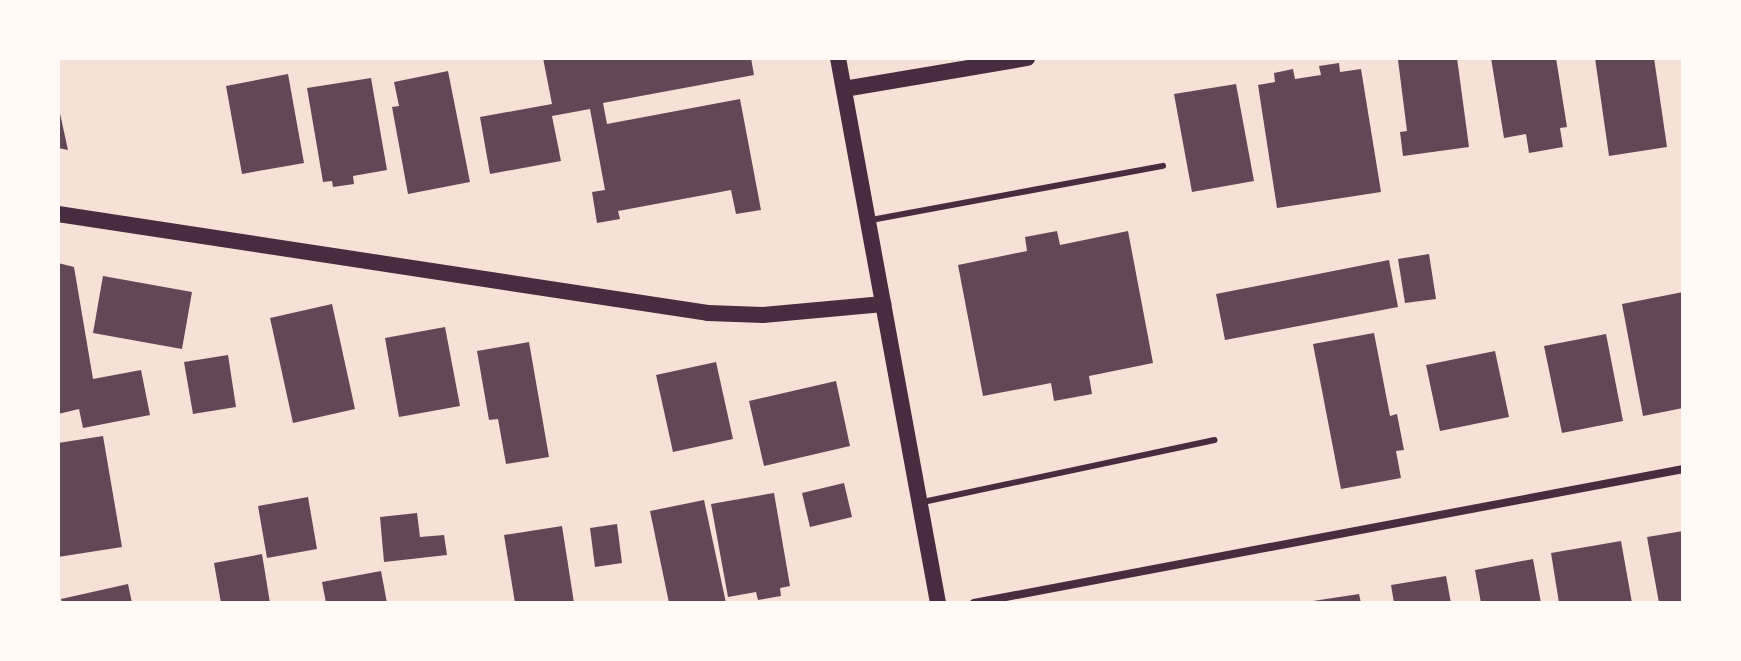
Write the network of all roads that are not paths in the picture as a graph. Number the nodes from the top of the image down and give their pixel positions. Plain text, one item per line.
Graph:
1 (838, 58) edge
2 (1027, 58) edge
3 (844, 89) junction
4 (1163, 166) dead end
5 (58, 214) edge
6 (868, 221) junction
7 (883, 304) junction
8 (1214, 440) dead end
9 (1683, 469) edge
10 (919, 502) junction
11 (938, 603) edge
12 (974, 603) edge

1 - 3 main road
2 - 3 main road
3 - 6 main road
4 - 6 lane
5 - 7 main road
6 - 7 main road
7 - 10 main road
8 - 10 lane
9 - 12 street
10 - 11 main road

